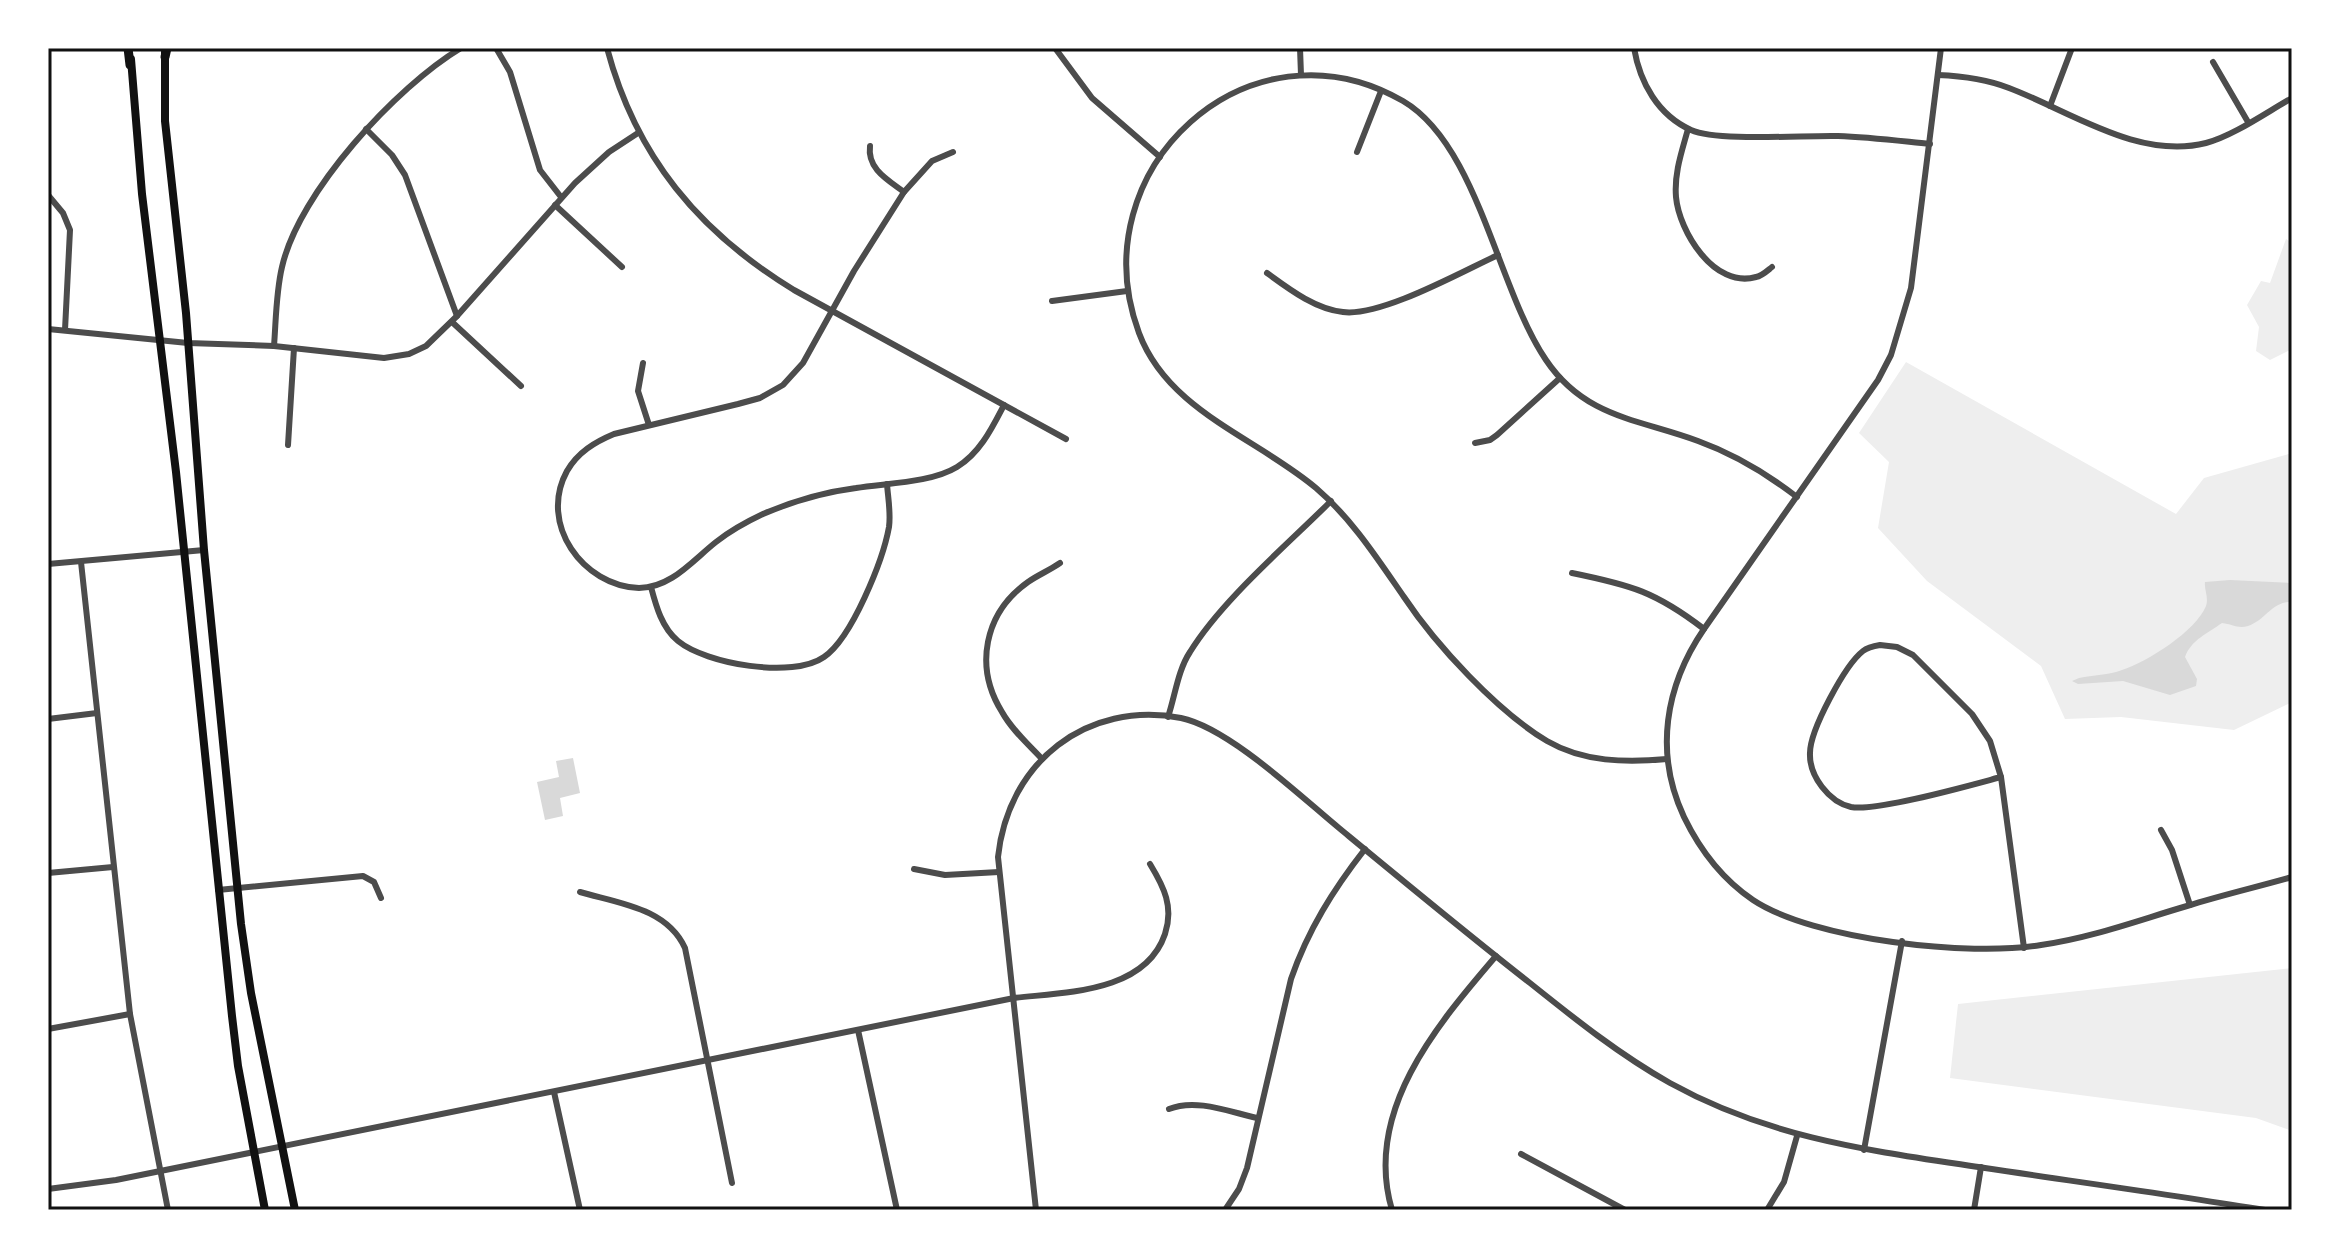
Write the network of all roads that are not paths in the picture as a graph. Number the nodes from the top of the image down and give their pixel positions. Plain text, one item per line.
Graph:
1 (130, 48) edge
2 (461, 48) edge
3 (496, 48) edge
4 (607, 48) edge
5 (1055, 48) edge
6 (1300, 48) edge
7 (1634, 48) edge
8 (1941, 48) edge
9 (2072, 48) edge
10 (166, 51) edge
11 (2213, 62) dead end
12 (130, 65) joint
13 (1301, 75) junction
14 (1938, 75) junction
15 (1381, 91) junction
16 (2292, 98) edge
17 (2050, 106) junction
18 (2248, 122) junction
19 (366, 129) junction
20 (1688, 129) junction
21 (638, 133) junction
22 (1930, 144) junction
23 (870, 146) dead end
24 (953, 152) dead end
25 (1357, 152) dead end
26 (1160, 157) junction
27 (904, 192) junction
28 (48, 195) edge
29 (561, 197) junction
30 (555, 205) junction
31 (1498, 255) junction
32 (622, 267) dead end
33 (1772, 267) dead end
34 (1267, 273) dead end
35 (1127, 291) junction
36 (1052, 301) dead end
37 (831, 309) junction
38 (454, 319) junction
39 (48, 329) edge
40 (65, 330) junction
41 (160, 340) junction
42 (188, 343) junction
43 (274, 346) junction
44 (294, 348) junction
45 (643, 363) dead end
46 (1560, 378) junction
47 (521, 386) dead end
48 (1004, 405) junction
49 (649, 425) junction
50 (1066, 439) dead end
51 (1475, 443) dead end
52 (288, 445) dead end
53 (887, 484) junction
54 (1797, 497) junction
55 (1331, 501) junction
56 (204, 550) junction
57 (183, 552) junction
58 (81, 562) junction
59 (1060, 563) dead end
60 (48, 564) edge
61 (1572, 573) dead end
62 (651, 587) junction
63 (1704, 629) junction
64 (97, 713) junction
65 (1168, 717) junction
66 (48, 719) edge
67 (1042, 759) junction
68 (1667, 759) junction
69 (2001, 777) junction
70 (2161, 830) dead end
71 (1365, 849) junction
72 (1150, 864) dead end
73 (113, 867) junction
74 (914, 869) dead end
75 (999, 872) junction
76 (48, 873) edge
77 (2292, 877) edge
78 (237, 888) junction
79 (218, 890) junction
80 (580, 892) dead end
81 (381, 898) dead end
82 (2190, 905) junction
83 (1902, 941) junction
84 (2024, 948) junction
85 (1496, 956) junction
86 (1014, 998) junction
87 (130, 1014) junction
88 (48, 1029) edge
89 (858, 1030) junction
90 (708, 1061) junction
91 (554, 1092) junction
92 (1169, 1109) dead end
93 (1257, 1118) junction
94 (1797, 1136) junction
95 (283, 1147) junction
96 (1864, 1150) junction
97 (254, 1153) junction
98 (1521, 1154) dead end
99 (1981, 1167) junction
100 (159, 1170) junction
101 (732, 1183) dead end
102 (48, 1189) edge
103 (168, 1210) edge
104 (265, 1210) edge
105 (295, 1210) edge
106 (580, 1210) edge
107 (897, 1210) edge
108 (1036, 1210) edge
109 (1225, 1210) edge
110 (1392, 1210) edge
111 (1625, 1210) edge
112 (1767, 1210) edge
113 (1974, 1210) edge
114 (2265, 1210) edge

1 - 12 main road
2 - 19 street
3 - 29 street
4 - 21 street
5 - 26 street
6 - 13 street
7 - 20 street
8 - 14 street
9 - 17 street
10 - 42 main road
11 - 18 street
12 - 41 main road
13 - 15 street
13 - 26 street
14 - 17 street
14 - 22 street
15 - 25 street
15 - 31 street
16 - 18 street
17 - 18 street
19 - 38 street
19 - 43 street
20 - 22 street
20 - 33 street
21 - 29 street
21 - 37 street
22 - 54 street
23 - 27 street
24 - 27 street
26 - 35 street
27 - 37 street
28 - 40 street
29 - 30 street
30 - 32 street
30 - 38 street
31 - 34 street
31 - 46 street
35 - 36 street
35 - 55 street
37 - 48 street
37 - 49 street
38 - 44 street
38 - 47 street
39 - 40 street
40 - 41 street
41 - 42 street
41 - 57 main road
42 - 43 street
42 - 56 main road
43 - 44 street
44 - 52 street
45 - 49 street
46 - 51 street
46 - 54 street
48 - 50 street
48 - 53 street
49 - 62 street
53 - 62 street
53 - 62 street
54 - 63 street
55 - 65 street
55 - 68 street
56 - 57 street
56 - 78 main road
57 - 58 street
57 - 79 main road
58 - 60 street
58 - 64 street
59 - 67 street
61 - 63 street
63 - 68 street
64 - 66 street
64 - 73 street
65 - 67 street
65 - 71 street
67 - 75 street
68 - 83 street
69 - 69 street
69 - 84 street
70 - 82 street
71 - 85 street
71 - 93 street
72 - 86 street
73 - 76 street
73 - 87 street
74 - 75 street
75 - 86 street
77 - 82 street
78 - 79 street
78 - 81 street
78 - 95 main road
79 - 97 main road
80 - 90 street
82 - 84 street
83 - 84 street
83 - 96 street
85 - 94 street
85 - 110 street
86 - 89 street
86 - 108 street
87 - 88 street
87 - 100 street
89 - 90 street
89 - 107 street
90 - 91 street
90 - 101 street
91 - 95 street
91 - 106 street
92 - 93 street
93 - 109 street
94 - 96 street
94 - 112 street
95 - 97 street
95 - 105 main road
96 - 99 street
97 - 100 street
97 - 104 main road
98 - 111 street
99 - 113 street
99 - 114 street
100 - 102 street
100 - 103 street

